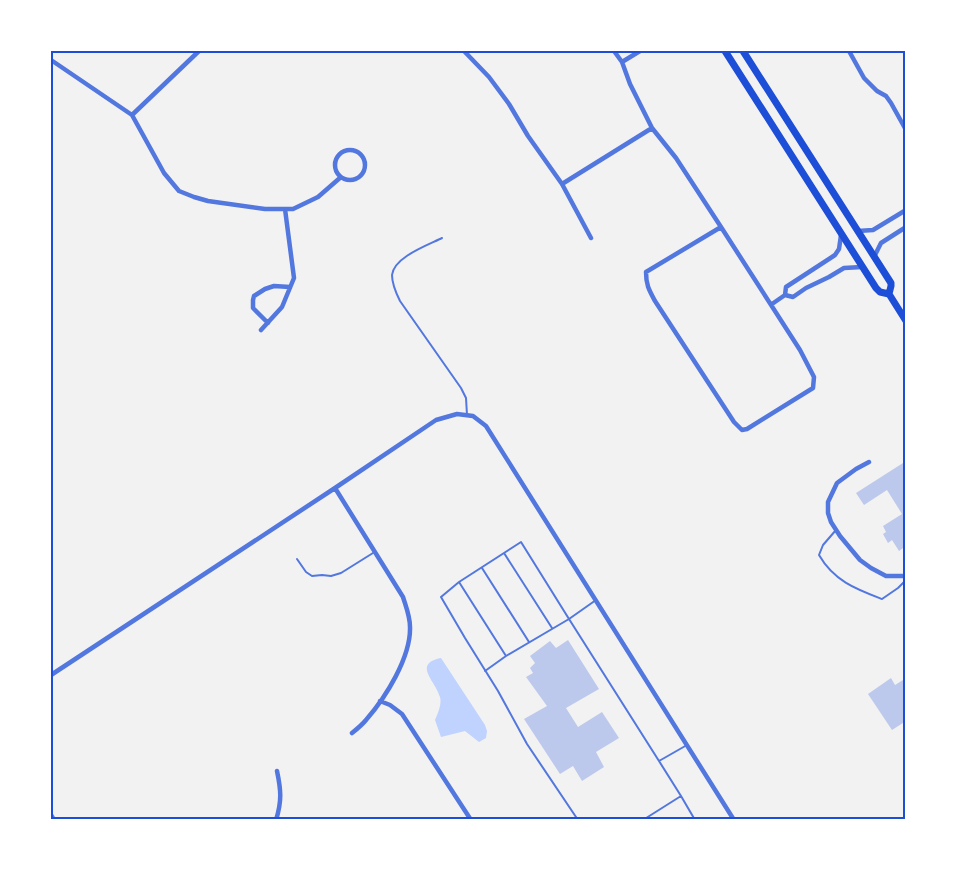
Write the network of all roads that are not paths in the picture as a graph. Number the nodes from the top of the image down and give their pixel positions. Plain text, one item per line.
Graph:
1 (199, 51) edge
2 (464, 51) edge
3 (614, 51) edge
4 (640, 51) edge
5 (725, 51) edge
6 (743, 51) edge
7 (849, 51) edge
8 (51, 60) edge
9 (622, 62) junction
10 (132, 116) junction
11 (652, 128) junction
12 (906, 130) edge
13 (341, 177) junction
14 (562, 184) junction
15 (285, 209) junction
16 (906, 210) edge
17 (721, 226) junction
18 (906, 226) edge
19 (858, 231) junction
20 (841, 234) junction
21 (442, 238) dead end
22 (591, 238) dead end
23 (874, 257) junction
24 (862, 267) junction
25 (290, 287) junction
26 (888, 294) junction
27 (785, 295) junction
28 (772, 304) junction
29 (906, 321) edge
30 (268, 323) junction
31 (261, 330) dead end
32 (467, 415) junction
33 (869, 462) dead end
34 (335, 488) junction
35 (836, 530) junction
36 (375, 552) junction
37 (504, 553) junction
38 (297, 559) dead end
39 (482, 567) junction
40 (906, 578) edge
41 (459, 582) junction
42 (596, 600) junction
43 (569, 619) junction
44 (552, 628) junction
45 (529, 642) junction
46 (506, 656) junction
47 (485, 671) junction
48 (51, 675) edge
49 (380, 701) junction
50 (352, 733) dead end
51 (687, 745) junction
52 (659, 761) junction
53 (278, 771) dead end
54 (681, 796) junction
55 (51, 815) edge
56 (54, 820) edge
57 (276, 820) edge
58 (471, 820) edge
59 (578, 820) edge
60 (643, 820) edge
61 (695, 820) edge
62 (734, 820) edge

1 - 10 street
2 - 14 street
3 - 9 street
4 - 9 street
5 - 20 main road
6 - 19 main road
7 - 12 street
8 - 10 street
9 - 11 street
10 - 15 street
11 - 14 street
11 - 17 street
13 - 13 street
13 - 15 street
14 - 22 street
15 - 25 street
16 - 19 street
17 - 28 street
17 - 28 street
18 - 23 street
19 - 23 main road
20 - 24 main road
20 - 27 street
21 - 32 lane
23 - 26 main road
24 - 26 main road
24 - 27 street
25 - 30 street
25 - 30 street
26 - 29 main road
27 - 28 street
30 - 31 street
32 - 34 street
32 - 42 street
33 - 35 street
34 - 36 street
34 - 48 street
35 - 40 street
35 - 40 lane
36 - 38 lane
36 - 49 street
37 - 39 lane
37 - 43 lane
37 - 44 lane
39 - 41 lane
39 - 45 lane
41 - 46 lane
41 - 47 lane
42 - 43 lane
42 - 51 street
43 - 44 lane
43 - 52 lane
44 - 45 lane
45 - 46 lane
46 - 47 lane
47 - 59 lane
49 - 50 street
49 - 58 street
51 - 52 lane
51 - 62 street
52 - 54 lane
53 - 57 street
54 - 60 lane
54 - 61 lane
55 - 56 street

